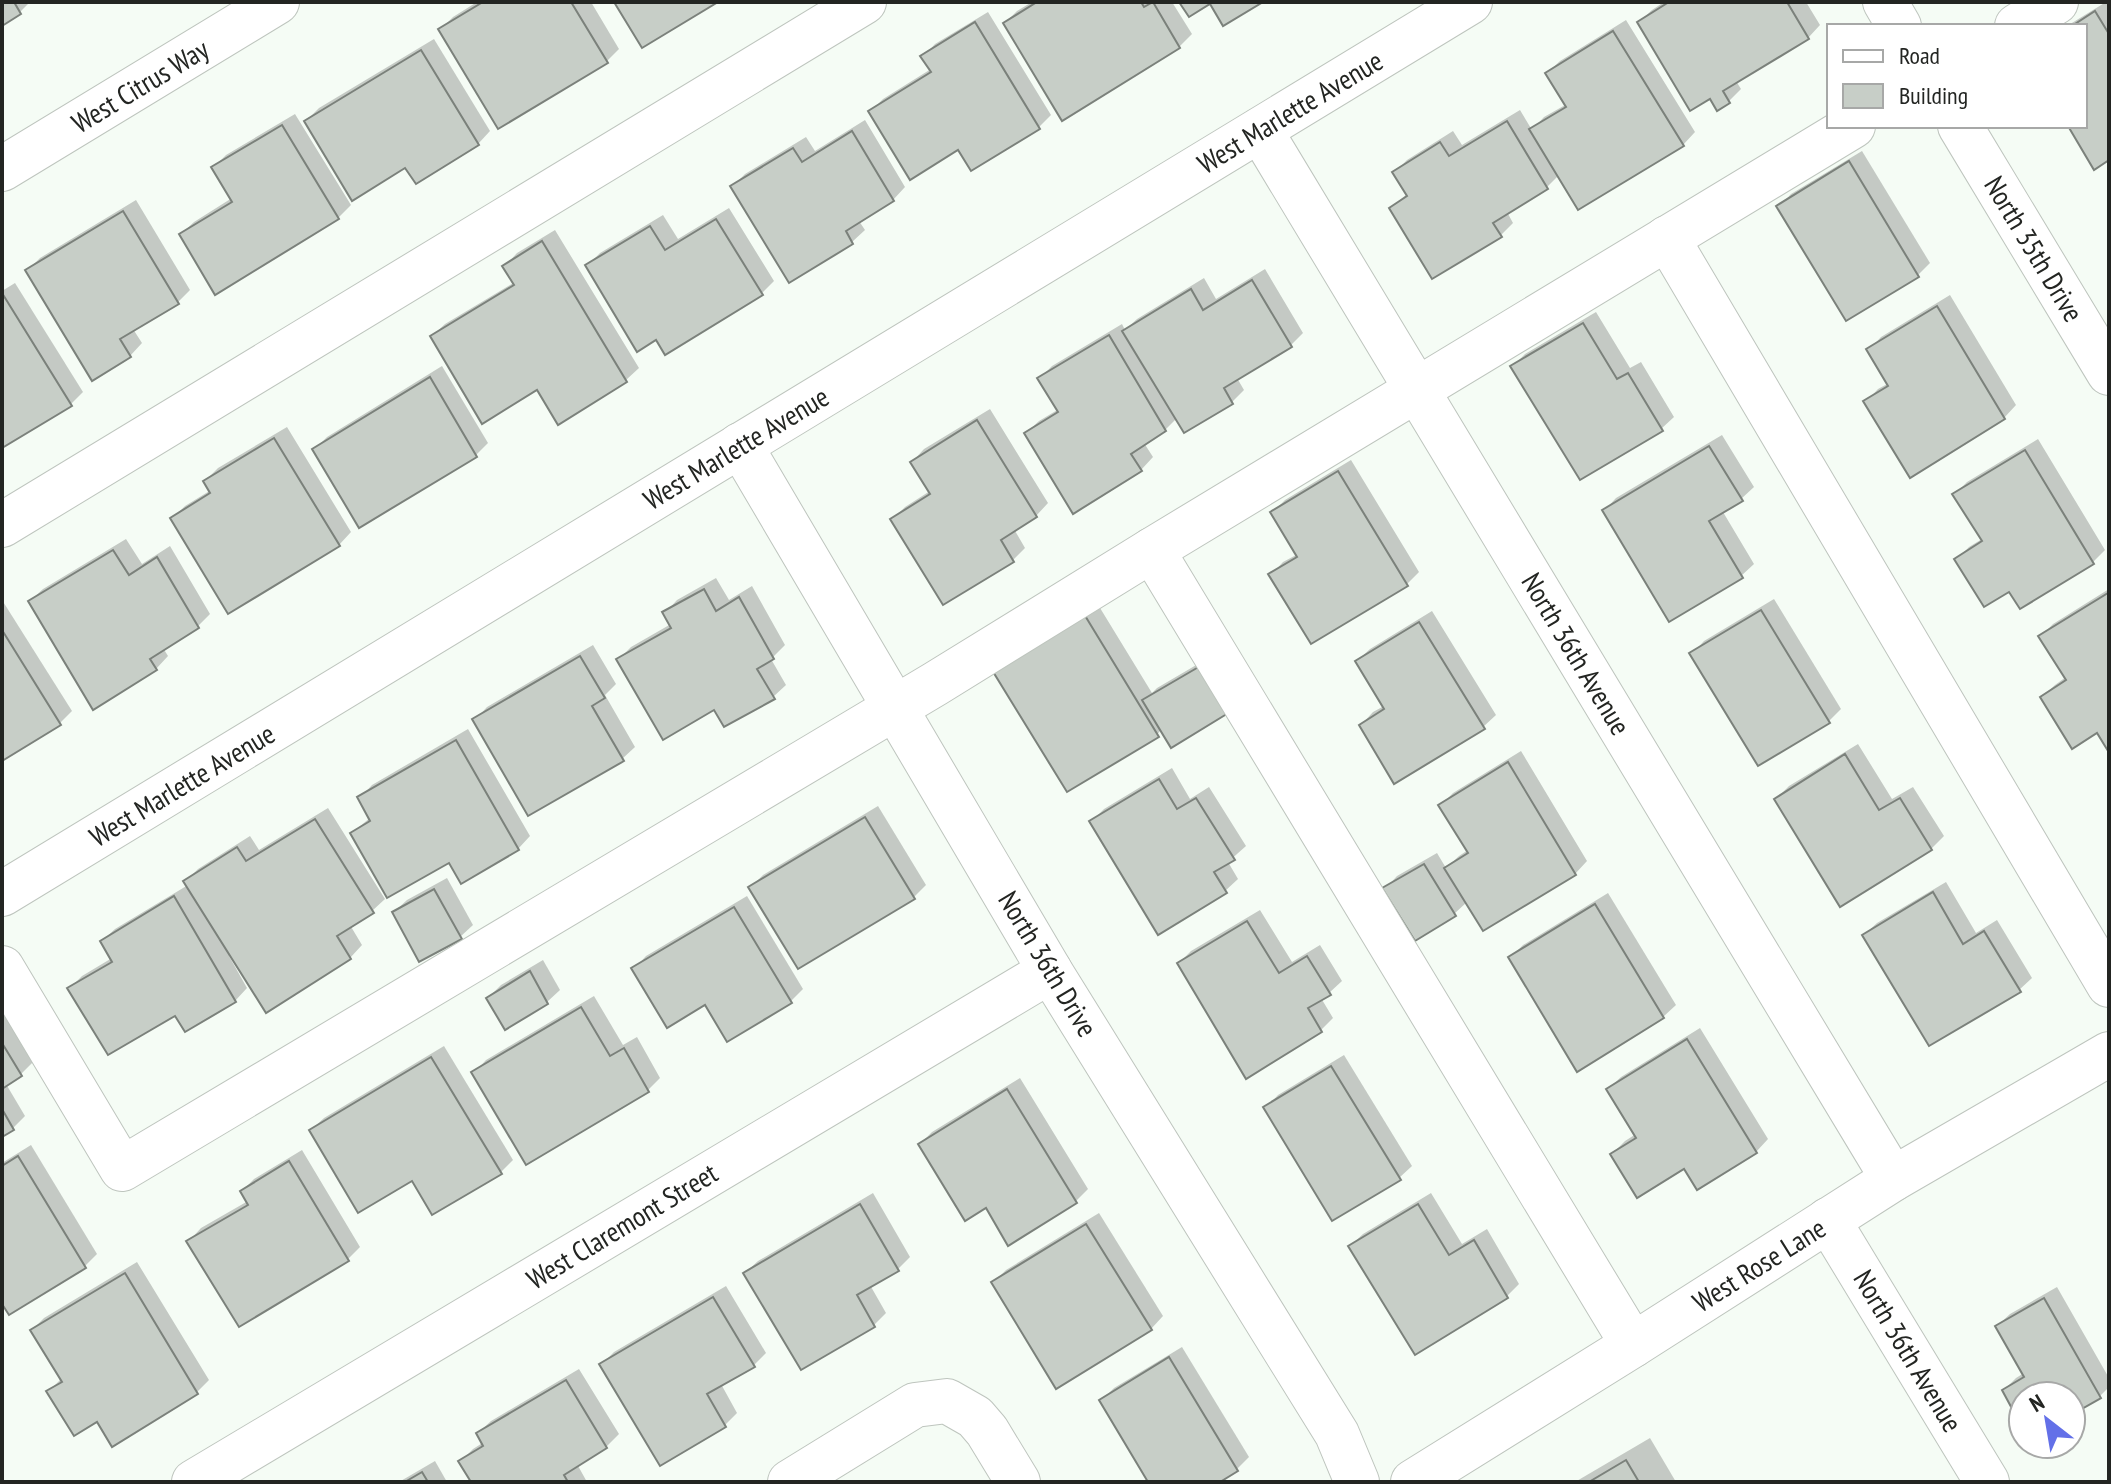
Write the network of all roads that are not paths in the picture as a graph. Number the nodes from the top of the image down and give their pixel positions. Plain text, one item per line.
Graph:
1 (277, 2) edge
2 (864, 2) edge
3 (1470, 2) edge
4 (1885, 2) edge
5 (2056, 2) edge
6 (1898, 24) edge
7 (2020, 24) edge
8 (1850, 128) edge
9 (1961, 128) edge
10 (1260, 130) junction
11 (2, 169) edge
12 (1667, 238) junction
13 (2109, 373) edge
14 (1417, 391) junction
15 (740, 445) junction
16 (2, 525) edge
17 (1152, 550) junction
18 (896, 708) junction
19 (2, 894) edge
20 (2, 968) edge
21 (1050, 971) junction
22 (2109, 985) edge
23 (2109, 1054) edge
24 (1893, 1179) junction
25 (1828, 1220) junction
26 (1633, 1345) junction
27 (194, 1482) edge
28 (790, 1482) edge
29 (1018, 1482) edge
30 (1357, 1482) edge
31 (1413, 1482) edge
32 (1987, 1482) edge

1 - 11 street, West Citrus Way
2 - 16 street
3 - 10 street, West Marlette Avenue
4 - 6 street
5 - 7 street
8 - 12 street
9 - 13 street, North 35th Drive
10 - 14 street, North 36th Avenue
10 - 15 street, West Marlette Avenue
12 - 14 street
12 - 22 street
14 - 17 street
14 - 24 street, North 36th Avenue
15 - 18 street, North 36th Drive
15 - 19 street, West Marlette Avenue
17 - 18 street
17 - 26 street
18 - 20 street
18 - 21 street, North 36th Drive
21 - 27 street, West Claremont Street
21 - 30 street, North 36th Drive
23 - 24 street, West Rose Lane
24 - 25 street, West Rose Lane
25 - 26 street, West Rose Lane
25 - 32 street, North 36th Avenue
26 - 31 street, West Rose Lane
28 - 29 street

